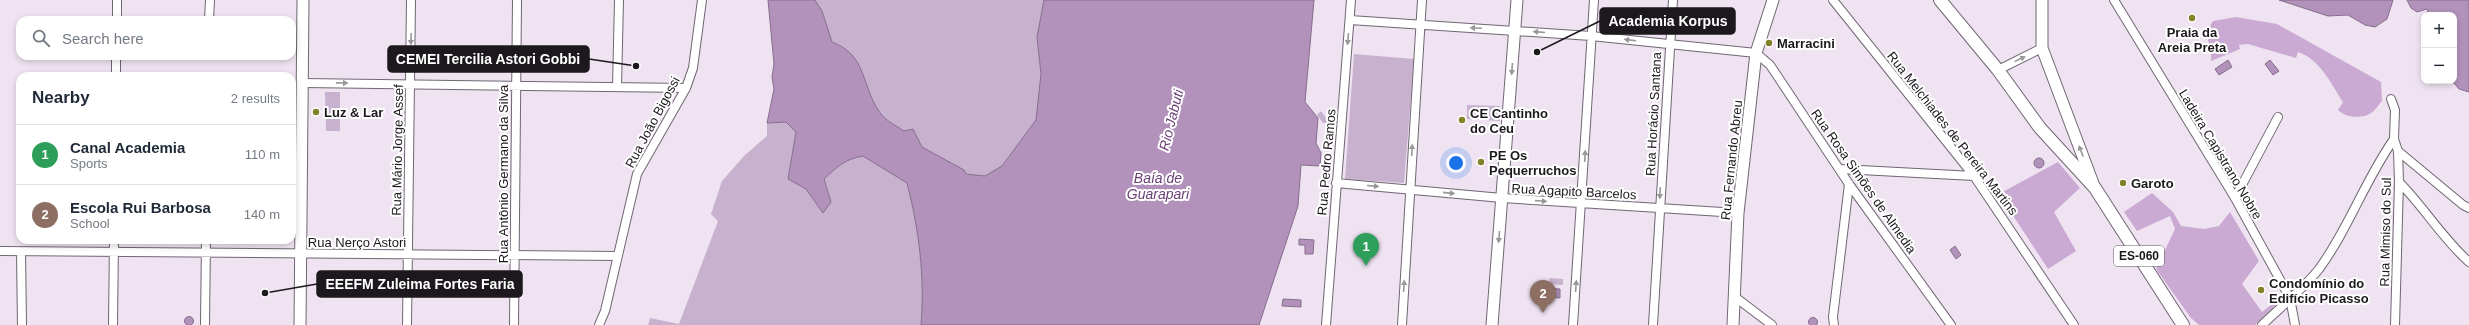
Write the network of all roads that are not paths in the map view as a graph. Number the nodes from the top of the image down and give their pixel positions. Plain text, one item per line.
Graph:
1 (117, 0) edge
2 (210, 0) edge
3 (303, 0) edge
4 (411, 0) edge
5 (516, 0) edge
6 (619, 0) edge
7 (702, 0) edge
8 (1351, 0) edge
9 (1422, 0) edge
10 (1517, 0) edge
11 (1594, 0) edge
12 (1673, 0) edge
13 (1773, 0) edge
14 (1833, 0) edge
15 (1940, 0) edge
16 (2042, 0) edge
17 (2114, 0) edge
18 (117, 16) edge
19 (209, 16) edge
20 (1350, 20) junction
21 (1420, 26) junction
22 (1515, 30) junction
23 (1592, 36) junction
24 (1669, 45) junction
25 (2042, 48) junction
26 (1756, 53) junction
27 (116, 60) edge
28 (1998, 70) junction
29 (116, 72) edge
30 (302, 83) junction
31 (410, 84) junction
32 (516, 86) junction
33 (617, 88) junction
34 (686, 88) junction
35 (2391, 99) dead end
36 (2278, 117) dead end
37 (2394, 139) junction
38 (2398, 151) junction
39 (1841, 169) junction
40 (1974, 176) junction
41 (2399, 182) junction
42 (1336, 183) junction
43 (1849, 184) junction
44 (2095, 188) junction
45 (1410, 189) junction
46 (1502, 198) junction
47 (2235, 198) junction
48 (1582, 204) junction
49 (1659, 207) junction
50 (2469, 208) edge
51 (1738, 213) junction
52 (114, 244) edge
53 (206, 244) edge
54 (0, 251) edge
55 (21, 252) junction
56 (114, 252) junction
57 (206, 253) junction
58 (301, 253) junction
59 (408, 254) junction
60 (515, 255) junction
61 (618, 256) junction
62 (2469, 262) edge
63 (1735, 297) junction
64 (2290, 298) junction
65 (22, 325) edge
66 (113, 325) edge
67 (205, 325) edge
68 (300, 325) edge
69 (407, 325) edge
70 (514, 325) edge
71 (599, 325) edge
72 (1326, 325) edge
73 (1402, 325) edge
74 (1492, 325) edge
75 (1573, 325) edge
76 (1653, 325) edge
77 (1733, 325) edge
78 (1772, 325) edge
79 (1834, 325) edge
80 (1951, 325) edge
81 (2074, 325) edge
82 (2184, 325) edge
83 (2262, 325) edge
84 (2295, 325) edge
85 (2395, 325) edge

1 - 18 street
2 - 19 street
3 - 30 street
4 -> 31 street, Rua Mário Jorge Assef
5 - 32 street, Rua Antônio Germano da Silva
6 - 33 street
7 - 34 street, Rua João Bigossi
8 - 20 street, Rua Pedro Ramos
9 - 21 street
10 - 22 street
11 - 23 street
12 - 24 street, Rua Horácio Santana
13 - 26 street, Rua Fernando Abreu
14 - 40 street, Rua Melchiades de Pereira Martins
15 - 28 main road, ES-060
16 - 25 street
17 - 47 street, Ladeira Capistrano Nobre
20 - 21 street
20 -> 42 street, Rua Pedro Ramos
22 -> 21 street
45 -> 21 street
23 -> 22 street
22 -> 46 street
24 -> 23 street
48 -> 23 street
24 - 26 street
24 -> 49 street, Rua Horácio Santana
28 -> 25 street
44 -> 25 street
26 - 39 street, Rua Rosa Simões de Almedia
26 - 51 street, Rua Fernando Abreu
27 - 29 street
28 - 44 main road, ES-060
30 -> 31 street
30 - 58 street
31 - 32 street
31 - 59 street, Rua Mário Jorge Assef
32 - 33 street
32 - 60 street, Rua Antônio Germano da Silva
33 - 34 street
34 - 61 street, Rua João Bigossi
35 - 37 street
36 - 47 street
37 - 38 street, Rua Mimiso do Sul
37 - 64 street
38 - 41 street, Rua Mimiso do Sul
38 - 50 street
39 - 40 street
39 - 43 street, Rua Rosa Simões de Almedia
40 - 81 street, Rua Melchiades de Pereira Martins
41 - 62 street
41 - 85 street, Rua Mimiso do Sul
42 -> 45 street, Rua Agapito Barcelos
42 - 72 street, Rua Pedro Ramos
43 - 79 street
43 - 80 street, Rua Rosa Simões de Almedia
44 - 82 main road, ES-060
45 -> 46 street, Rua Agapito Barcelos
73 -> 45 street
46 -> 48 street, Rua Agapito Barcelos
46 -> 74 street
47 - 64 street, Ladeira Capistrano Nobre
48 - 49 street, Rua Agapito Barcelos
75 -> 48 street
49 - 51 street, Rua Agapito Barcelos
49 - 76 street, Rua Horácio Santana
51 - 63 street, Rua Fernando Abreu
52 - 56 street
53 - 57 street
54 - 55 street, Rua Nerço Astori
55 - 56 street, Rua Nerço Astori
55 - 65 street
56 - 57 street, Rua Nerço Astori
56 - 66 street
57 - 58 street, Rua Nerço Astori
57 - 67 street
58 - 59 street, Rua Nerço Astori
58 - 68 street
59 - 60 street, Rua Nerço Astori
59 - 69 street, Rua Mário Jorge Assef
60 - 61 street, Rua Nerço Astori
60 - 70 street, Rua Antônio Germano da Silva
61 - 71 street, Rua João Bigossi
63 - 77 street, Rua Fernando Abreu
63 - 78 street
64 - 83 street
64 - 84 street, Ladeira Capistrano Nobre

